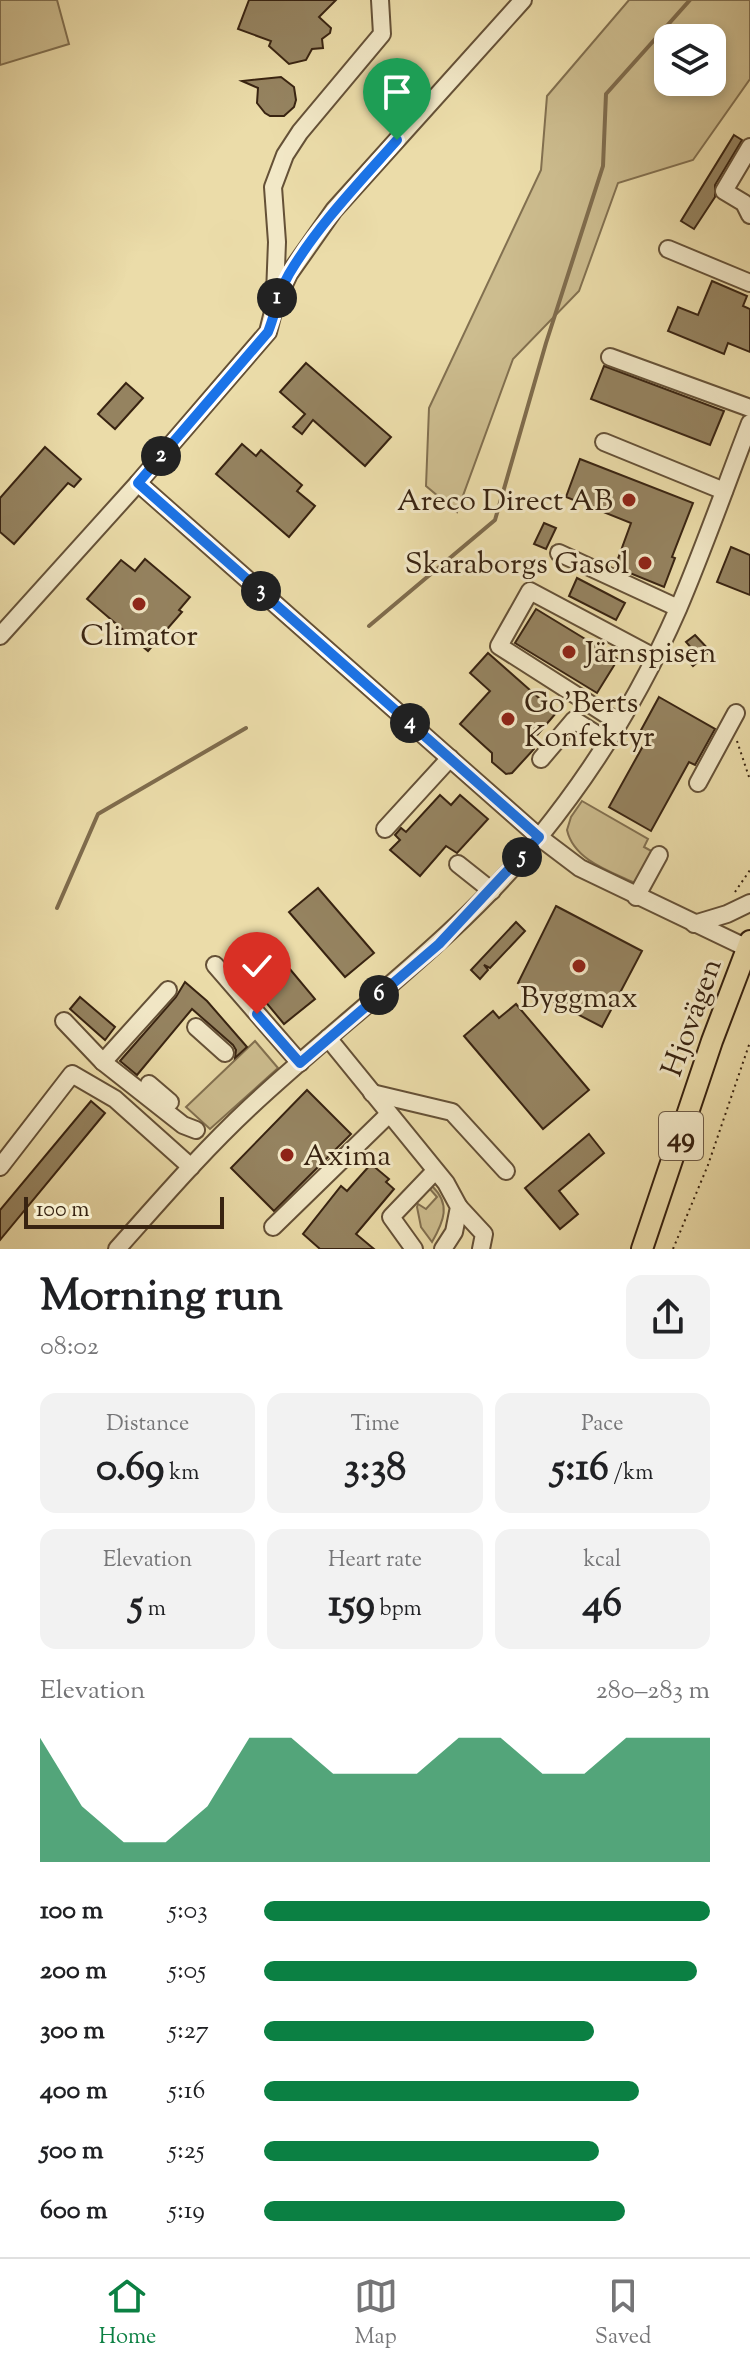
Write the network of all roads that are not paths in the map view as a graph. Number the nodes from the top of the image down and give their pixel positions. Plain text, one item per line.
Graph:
1 (380, 0) edge
2 (523, 0) edge
3 (750, 147) edge
4 (750, 215) edge
5 (668, 249) dead end
6 (750, 283) edge
7 (275, 304) junction
8 (610, 357) dead end
9 (750, 408) edge
10 (750, 423) edge
11 (604, 442) dead end
12 (138, 483) junction
13 (724, 491) junction
14 (559, 553) dead end
15 (678, 608) junction
16 (0, 636) edge
17 (654, 657) junction
18 (733, 719) road end
19 (618, 722) junction
20 (607, 741) junction
21 (450, 758) junction
22 (541, 759) dead end
23 (698, 783) dead end
24 (385, 829) dead end
25 (539, 837) junction
26 (659, 855) dead end
27 (458, 864) dead end
28 (492, 891) junction
29 (636, 897) junction
30 (742, 902) edge
31 (694, 924) junction
32 (748, 945) edge
33 (215, 965) dead end
34 (168, 990) dead end
35 (64, 1021) dead end
36 (196, 1027) dead end
37 (328, 1038) junction
38 (225, 1053) dead end
39 (103, 1062) junction
40 (300, 1063) junction
41 (149, 1084) dead end
42 (372, 1093) junction
43 (389, 1114) junction
44 (196, 1130) junction
45 (213, 1144) junction
46 (0, 1167) edge
47 (191, 1167) junction
48 (435, 1171) junction
49 (506, 1171) dead end
50 (459, 1207) junction
51 (273, 1227) dead end
52 (412, 1248) edge
53 (117, 1249) edge
54 (443, 1249) edge
55 (481, 1249) edge
56 (642, 1249) edge

1 - 7 street
2 - 7 street
3 - 4 street
5 - 6 street
7 - 12 street
8 - 9 street
10 - 13 street
11 - 13 street
12 - 16 street
12 - 21 street
13 - 15 street
14 - 15 street
15 - 17 street
17 - 19 street
17 - 19 street
18 - 23 street
19 - 20 street
20 - 22 street
20 - 25 street
21 - 24 street
21 - 25 street
25 - 28 street
25 - 29 street
26 - 29 street
27 - 28 street
28 - 37 street
29 - 31 street
30 - 31 street
31 - 32 street
32 - 56 main road, Hjovägen / 49
33 - 40 street
34 - 39 street
35 - 39 street
36 - 38 street
37 - 40 street
37 - 42 street
39 - 44 street
40 - 45 street
41 - 44 street
42 - 43 street
42 - 49 street
43 - 48 street
43 - 51 street
44 - 45 street
45 - 47 street
46 - 47 street
47 - 53 street
48 - 50 street
48 - 52 street
50 - 54 street
50 - 55 street

